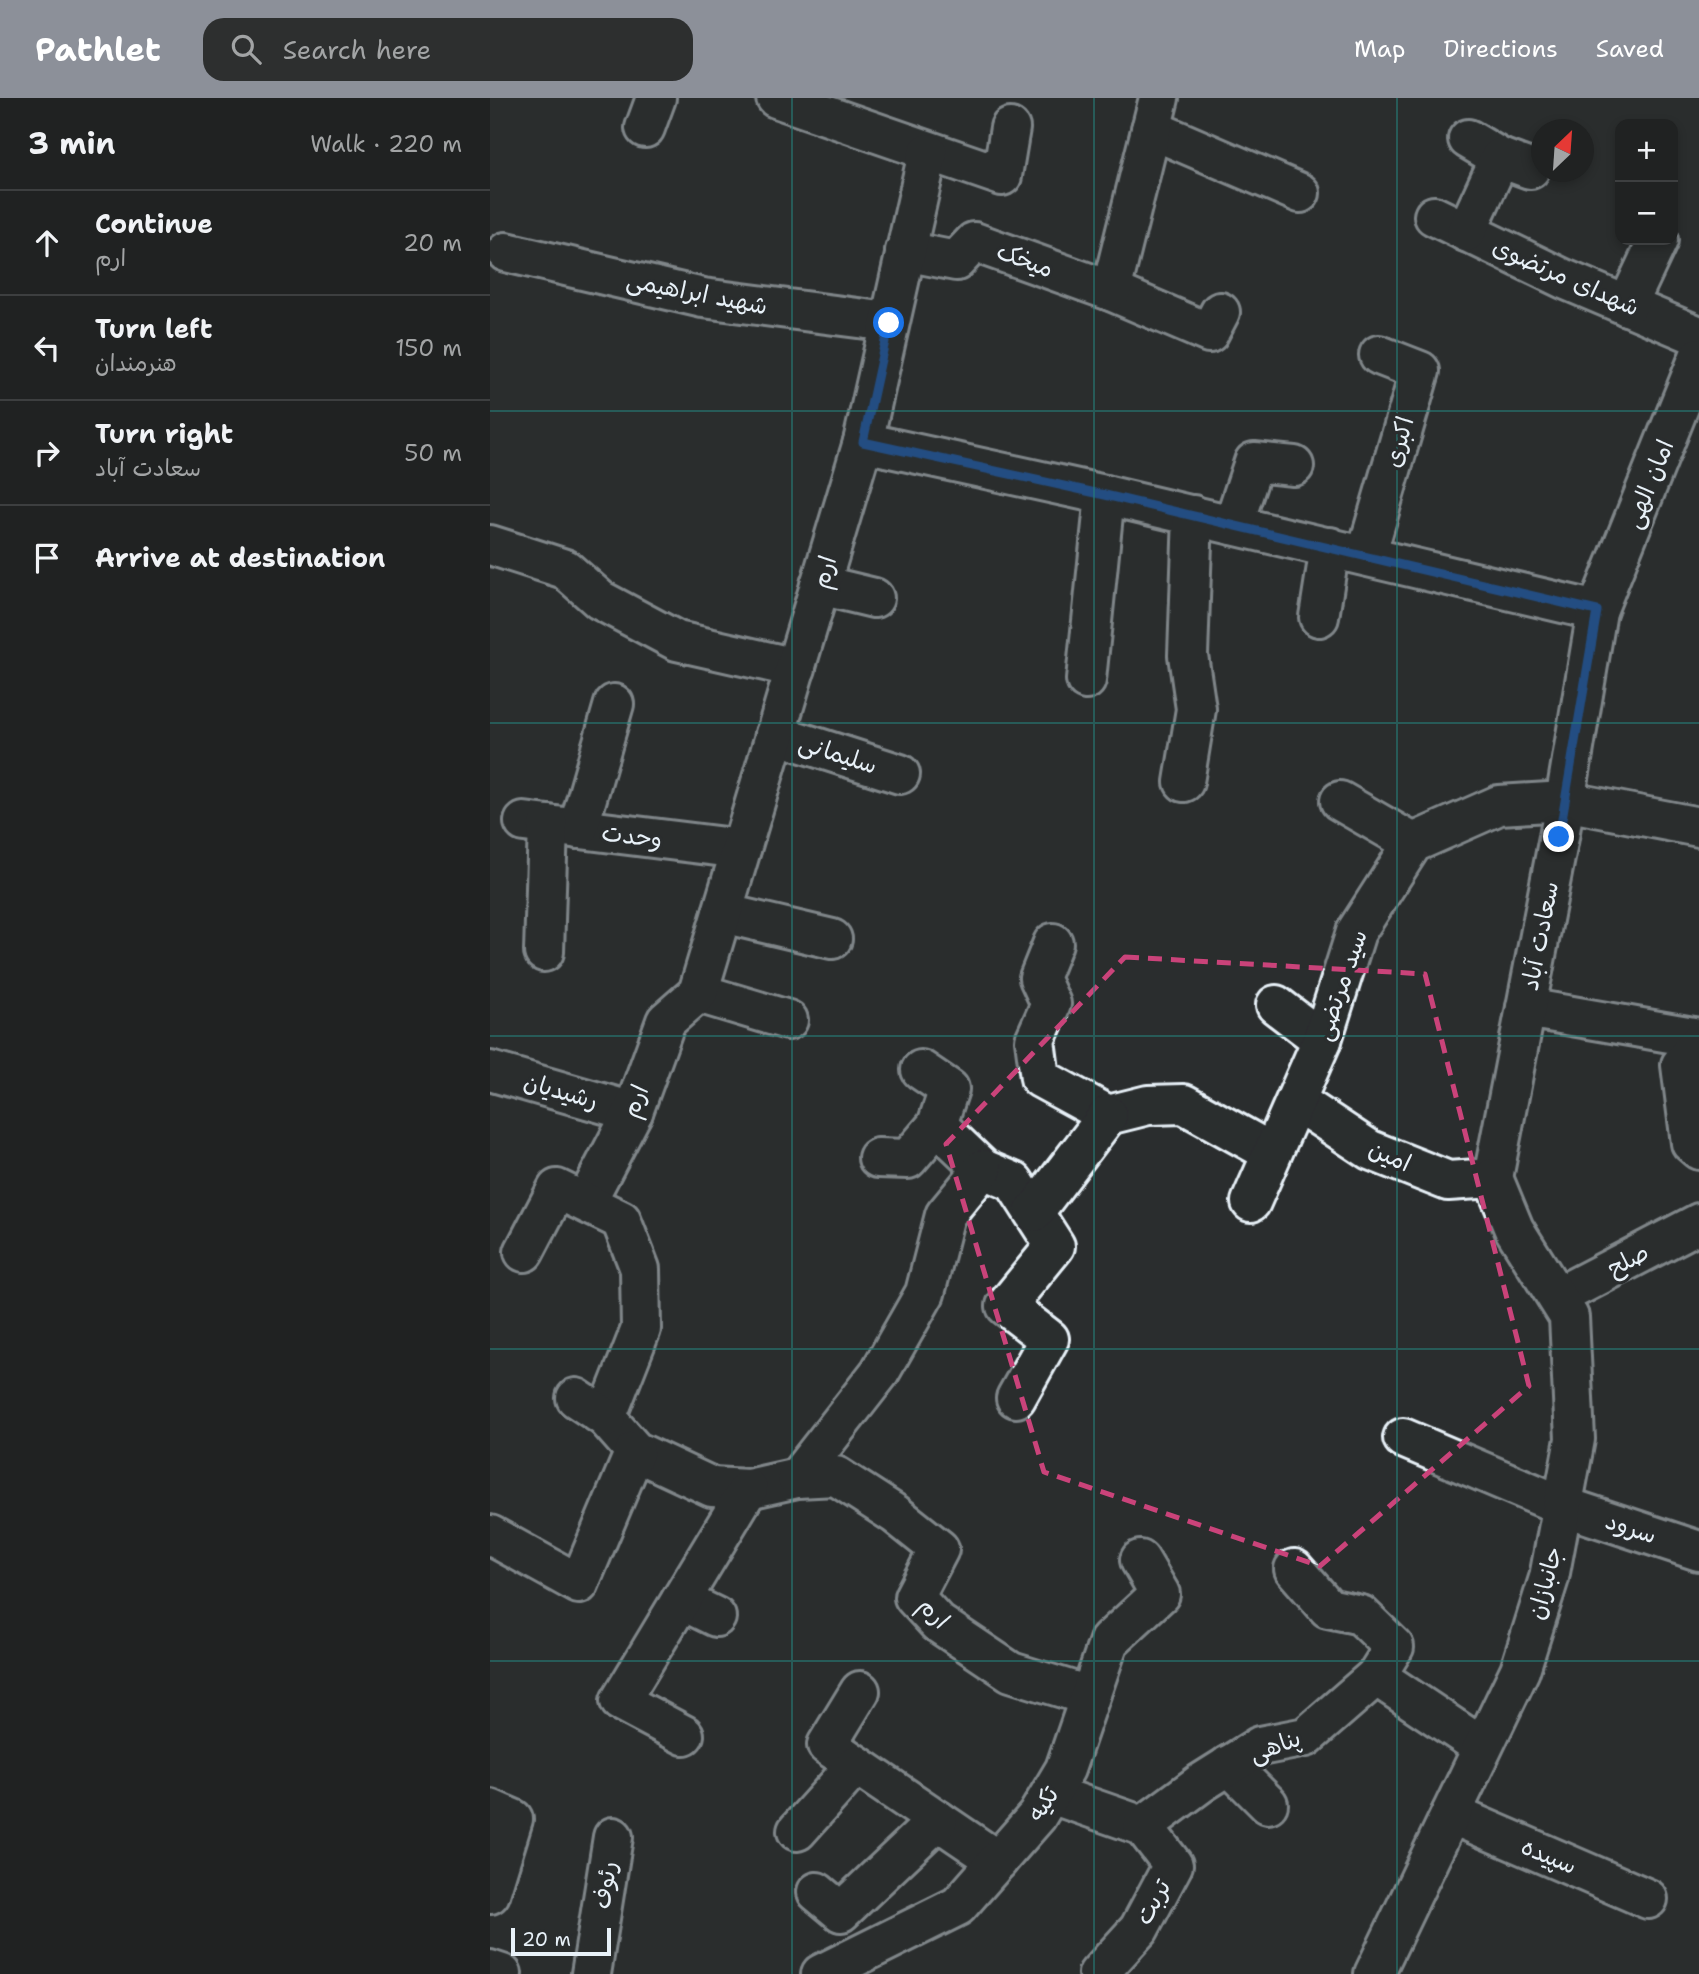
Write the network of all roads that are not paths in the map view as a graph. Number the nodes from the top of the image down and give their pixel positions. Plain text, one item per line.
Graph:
1 (776, 98) edge
2 (830, 107) edge
3 (1155, 113) edge
4 (1010, 128) dead end
5 (1468, 139) dead end
6 (928, 153) junction
7 (1300, 193) dead end
8 (1656, 245) edge
9 (905, 251) junction
10 (506, 252) dead end
11 (1111, 291) junction
12 (1627, 306) junction
13 (1220, 312) dead end
14 (889, 323) junction
15 (1699, 336) edge
16 (1379, 355) dead end
17 (1699, 356) edge
18 (863, 442) junction
19 (1294, 466) dead end
20 (1105, 495) junction
21 (1193, 515) junction
22 (1233, 525) junction
23 (490, 545) edge
24 (1330, 547) junction
25 (1366, 556) junction
26 (565, 569) junction
27 (820, 585) junction
28 (874, 598) dead end
29 (560, 607) dead end
30 (1597, 611) junction
31 (1320, 617) dead end
32 (796, 667) junction
33 (1086, 680) dead end
34 (614, 705) dead end
35 (775, 734) junction
36 (900, 774) dead end
37 (1184, 782) dead end
38 (1340, 801) dead end
39 (1565, 801) junction
40 (550, 825) junction
41 (1699, 827) edge
42 (1413, 844) junction
43 (741, 849) junction
44 (722, 913) junction
45 (832, 939) dead end
46 (1053, 943) dead end
47 (544, 953) dead end
48 (698, 993) junction
49 (1276, 1005) dead end
50 (1526, 1008) junction
51 (788, 1020) dead end
52 (1322, 1040) junction
53 (1699, 1040) edge
54 (921, 1070) dead end
55 (490, 1071) edge
56 (1296, 1101) junction
57 (633, 1112) junction
58 (1108, 1115) junction
59 (937, 1125) junction
60 (1699, 1150) edge
61 (1272, 1153) junction
62 (878, 1157) dead end
63 (983, 1169) junction
64 (1493, 1178) junction
65 (586, 1202) junction
66 (1251, 1202) dead end
67 (1034, 1212) junction
68 (1699, 1223) edge
69 (524, 1252) dead end
70 (1557, 1297) junction
71 (1016, 1398) dead end
72 (1404, 1438) dead end
73 (635, 1451) junction
74 (797, 1478) junction
75 (748, 1489) junction
76 (1563, 1506) junction
77 (490, 1535) edge
78 (1699, 1551) edge
79 (1140, 1560) dead end
80 (1294, 1569) dead end
81 (681, 1601) junction
82 (716, 1617) dead end
83 (1376, 1676) junction
84 (860, 1691) dead end
85 (1089, 1696) junction
86 (684, 1735) dead end
87 (1482, 1746) junction
88 (856, 1765) junction
89 (1229, 1765) junction
90 (1051, 1794) junction
91 (1268, 1804) dead end
92 (490, 1809) edge
93 (1451, 1814) junction
94 (938, 1820) junction
95 (1143, 1826) junction
96 (797, 1831) dead end
97 (613, 1837) dead end
98 (998, 1861) junction
99 (817, 1892) dead end
100 (490, 1894) edge
101 (1648, 1899) dead end
102 (490, 1970) edge
103 (502, 1974) edge
104 (591, 1974) edge
105 (821, 1974) edge
106 (1098, 1974) edge
107 (1374, 1974) edge

1 - 2 street
2 - 6 street
3 - 7 street
3 - 11 street
4 - 6 street
5 - 12 street, شهدای مرتضوی
6 - 9 street, ارم
8 - 12 street
9 - 11 street, میخک
9 - 14 street, ارم
10 - 14 street, شهید ابراهیمی
11 - 13 street, میخک
12 - 15 street, شهدای مرتضوی
14 - 18 street, ارم
16 - 25 street, اکبری
17 - 30 street, امان الهی
18 - 20 street
18 - 27 street, ارم
19 - 22 street
20 - 21 street
20 - 33 street
21 - 22 street
21 - 37 street
22 - 24 street
23 - 26 street
24 - 25 street
24 - 31 street
25 - 30 street
26 - 29 street
26 - 32 street
27 - 28 street
27 - 32 street, ارم
30 - 39 street, سعادت آباد
32 - 35 street, ارم
34 - 40 street
35 - 36 street, سلیمانی
35 - 43 street, ارم
38 - 42 street
39 - 41 street
39 - 42 street
39 - 50 street, سعادت آباد
40 - 43 street, وحدت
40 - 47 street
42 - 52 street, سید مرتضی
43 - 44 street, ارم
44 - 45 street
44 - 48 street, ارم
46 - 58 street
48 - 51 street
48 - 57 street, ارم
49 - 52 street
50 - 53 street
50 - 64 street, سعادت آباد
52 - 56 street, سید مرتضی
53 - 60 street
54 - 59 street
55 - 57 street, رشیدیان
56 - 61 street, سید مرتضی
56 - 64 street, امین
57 - 65 street, ارم
58 - 61 street
58 - 67 street
59 - 62 street
59 - 63 street
61 - 66 street, سید مرتضی
63 - 67 street
63 - 74 street
64 - 70 street, جانبازان
65 - 69 street
65 - 73 street, ارم
67 - 71 street
68 - 70 street, صلح
70 - 76 street, جانبازان
72 - 76 street
73 - 75 street, ارم
73 - 77 street
74 - 75 street, ارم
74 - 85 street, ارم
75 - 81 street
76 - 78 street, سرود
76 - 87 street, جانبازان
79 - 85 street, تکیه
80 - 83 street, پناهی
81 - 82 street
81 - 86 street
83 - 87 street
83 - 89 street, پناهی
84 - 88 street
85 - 90 street, تکیه
87 - 93 street, جانبازان
88 - 94 street
88 - 96 street
89 - 91 street
89 - 95 street, پناهی
90 - 95 street
90 - 98 street, تکیه
92 - 100 street
93 - 101 street, سپیده
93 - 107 street, جانبازان
94 - 98 street
94 - 99 street
95 - 106 street, تربت
97 - 104 street, رئوف
98 - 105 street, تکیه
102 - 103 street

